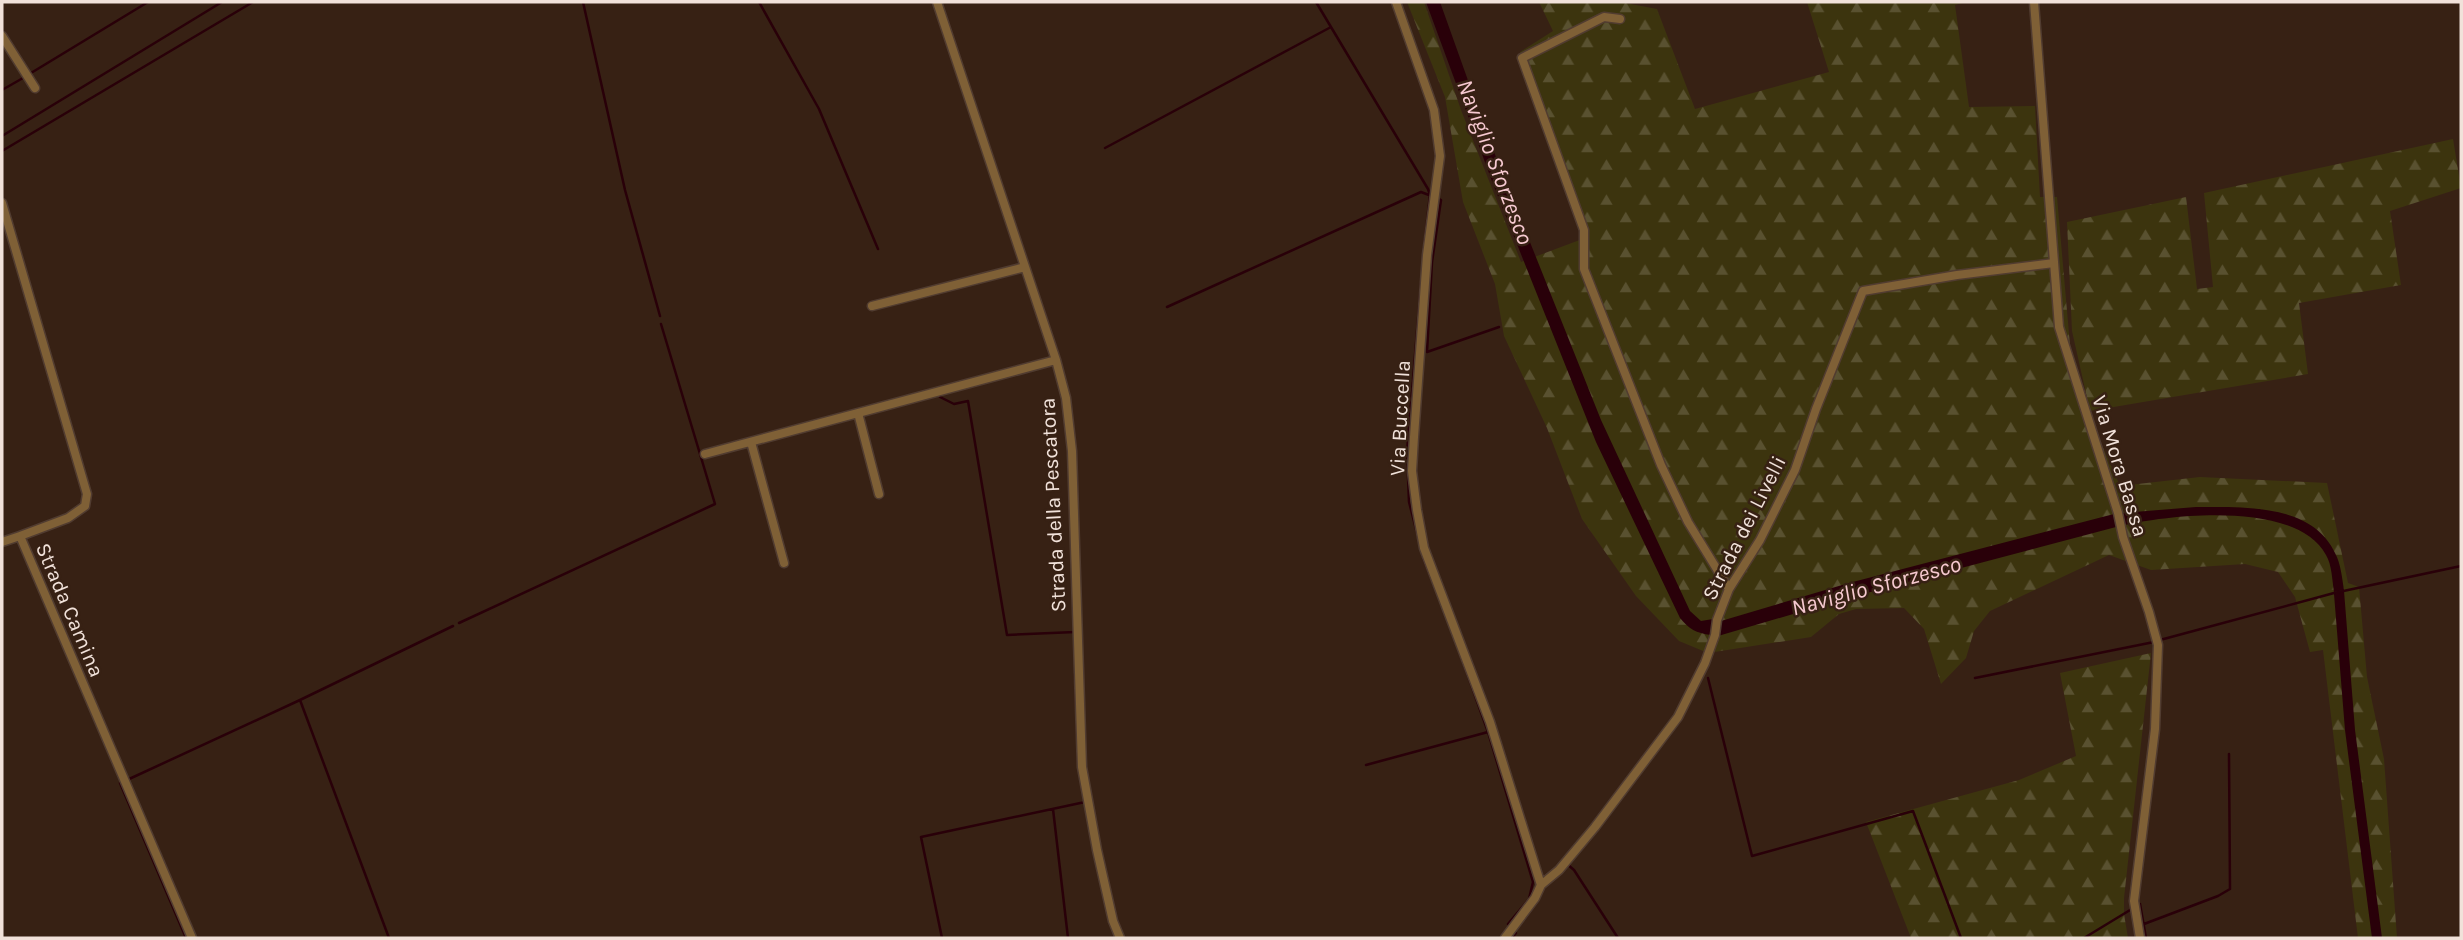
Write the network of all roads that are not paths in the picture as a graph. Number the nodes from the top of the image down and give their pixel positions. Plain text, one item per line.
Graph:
1 (937, 2) edge
2 (1396, 2) edge
3 (2034, 2) edge
4 (1620, 19) dead end
5 (2, 36) edge
6 (35, 88) dead end
7 (2, 202) edge
8 (2054, 263) junction
9 (1025, 267) junction
10 (872, 306) dead end
11 (1056, 360) junction
12 (858, 413) junction
13 (751, 442) junction
14 (705, 454) dead end
15 (879, 494) dead end
16 (20, 536) junction
17 (2, 542) edge
18 (783, 563) dead end
19 (1729, 589) junction
20 (1541, 885) junction
21 (1510, 932) edge
22 (191, 938) edge
23 (1120, 938) edge
24 (2140, 938) edge

1 - 9 street, Strada della Pescatora
2 - 20 street, Via Buccella
3 - 8 street, Via Mora Bassa
4 - 19 street
5 - 6 street
7 - 16 street, Strada Camina
8 - 19 street, Strada dei Livelli
8 - 24 street, Via Mora Bassa
9 - 10 street
9 - 11 street, Strada della Pescatora
11 - 12 street
11 - 23 street, Strada della Pescatora
12 - 13 street
12 - 15 street
13 - 14 street
13 - 18 street
16 - 17 street
16 - 22 street, Strada Camina
19 - 20 street, Strada dei Livelli
20 - 21 street

